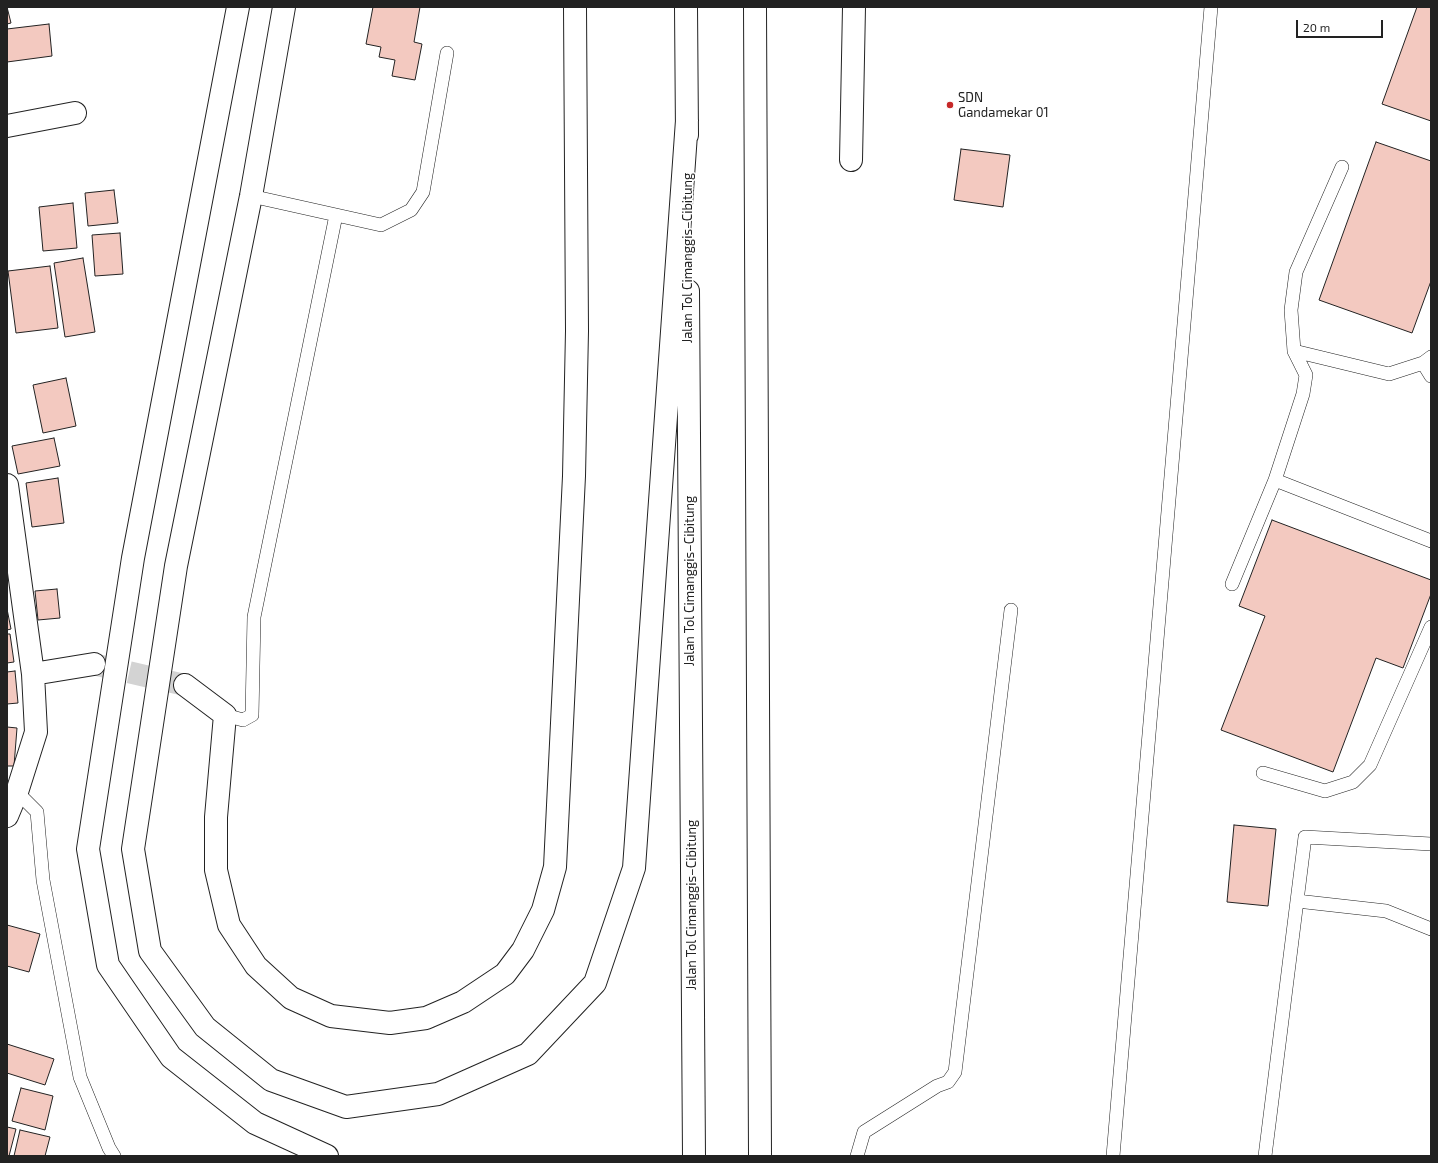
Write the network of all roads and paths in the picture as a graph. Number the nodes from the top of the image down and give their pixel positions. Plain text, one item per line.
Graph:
1 (238, 7) edge
2 (284, 7) edge
3 (575, 7) edge
4 (686, 7) edge
5 (755, 7) edge
6 (854, 7) edge
7 (1210, 7) edge
8 (448, 53) dead end
9 (75, 113) dead end
10 (687, 120) junction
11 (7, 126) edge
12 (852, 160) dead end
13 (1342, 167) dead end
14 (251, 196) junction
15 (336, 215) junction
16 (1294, 351) junction
17 (1427, 360) edge
18 (1431, 376) edge
19 (1275, 480) junction
20 (7, 485) edge
21 (1431, 541) edge
22 (13, 575) edge
23 (1232, 584) dead end
24 (1011, 610) dead end
25 (1431, 626) edge
26 (94, 664) tunnel mouth
27 (33, 674) junction
28 (185, 685) tunnel mouth
29 (225, 715) junction
30 (1263, 774) dead end
31 (17, 792) junction
32 (7, 816) edge
33 (1431, 844) edge
34 (1297, 901) junction
35 (1431, 929) edge
36 (114, 1156) edge
37 (327, 1156) edge
38 (694, 1156) edge
39 (760, 1156) edge
40 (856, 1156) edge
41 (1114, 1156) edge
42 (1265, 1156) edge

1 - 37 main road
2 - 14 main road
3 - 29 main road
4 - 10 main road, Jalan Tol Cimanggis–Cibitung
5 - 39 main road
6 - 12 main road
7 - 41 lane
8 - 15 lane
9 - 11 main road
10 - 14 main road
10 - 38 main road, Jalan Tol Cimanggis–Cibitung
13 - 16 lane
14 - 15 lane
15 - 29 lane
16 - 17 lane
16 - 19 lane
17 - 18 lane
19 - 21 lane
19 - 23 lane
20 - 22 main road
22 - 27 main road
24 - 40 lane
25 - 30 lane
26 - 27 main road
27 - 31 main road
28 - 29 main road
31 - 32 main road
31 - 36 lane
33 - 34 lane
34 - 35 lane
34 - 42 lane

